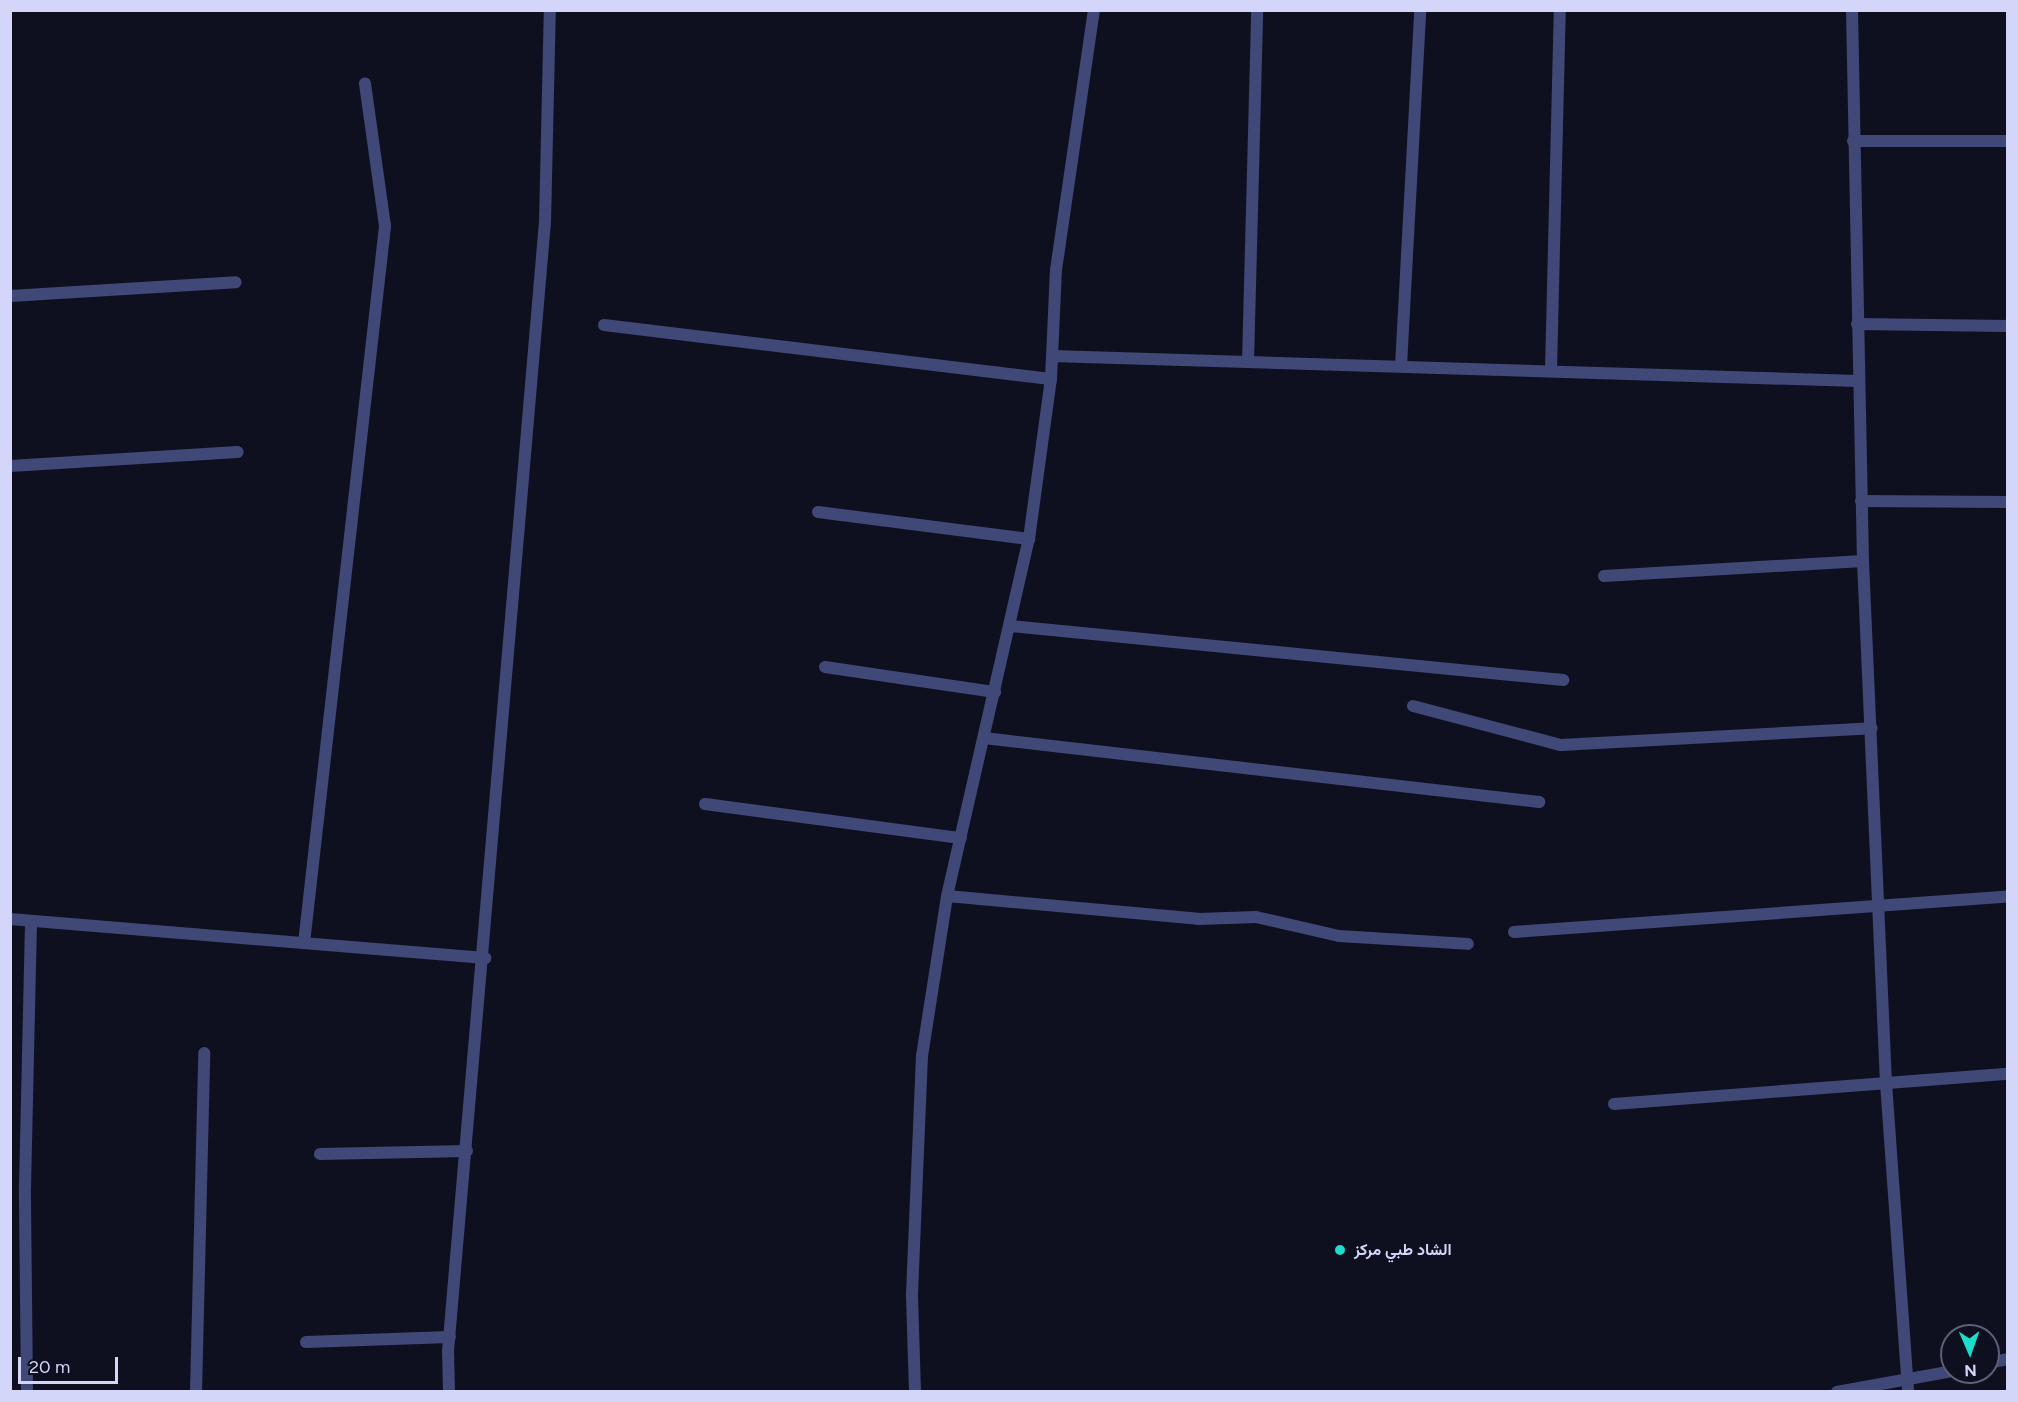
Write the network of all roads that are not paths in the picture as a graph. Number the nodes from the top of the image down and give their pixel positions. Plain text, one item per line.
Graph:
1 (550, 10) edge
2 (1094, 10) edge
3 (1257, 10) edge
4 (1420, 10) edge
5 (1560, 10) edge
6 (1852, 10) edge
7 (365, 83) dead end
8 (1853, 141) junction
9 (2007, 141) edge
10 (236, 282) dead end
11 (10, 296) edge
12 (1857, 324) junction
13 (604, 325) dead end
14 (2007, 326) edge
15 (1052, 356) junction
16 (1248, 362) junction
17 (1401, 366) junction
18 (1551, 370) junction
19 (1051, 379) junction
20 (1857, 381) junction
21 (238, 452) dead end
22 (10, 466) edge
23 (1861, 501) junction
24 (2007, 502) edge
25 (818, 512) dead end
26 (1029, 539) junction
27 (1863, 561) junction
28 (1604, 576) dead end
29 (1010, 626) junction
30 (825, 668) dead end
31 (1563, 680) dead end
32 (995, 692) junction
33 (1413, 706) dead end
34 (1872, 728) junction
35 (984, 738) junction
36 (1539, 802) dead end
37 (705, 804) dead end
38 (961, 838) junction
39 (947, 896) junction
40 (2007, 897) edge
41 (1877, 906) junction
42 (10, 919) edge
43 (31, 921) junction
44 (1514, 932) dead end
45 (304, 943) junction
46 (1467, 944) dead end
47 (485, 958) junction
48 (204, 1053) dead end
49 (2007, 1074) edge
50 (1886, 1083) junction
51 (1614, 1104) dead end
52 (467, 1151) junction
53 (320, 1154) dead end
54 (450, 1337) junction
55 (306, 1342) dead end
56 (1940, 1375) edge
57 (1907, 1386) edge
58 (27, 1392) edge
59 (196, 1392) edge
60 (449, 1392) edge
61 (915, 1392) edge
62 (1837, 1392) edge

1 - 47 street
2 - 15 street
3 - 16 street
4 - 17 street
5 - 18 street
6 - 8 street
7 - 45 street
8 - 9 street
8 - 12 street
10 - 11 street
12 - 14 street
12 - 20 street
13 - 19 street
15 - 16 street
15 - 19 street
16 - 17 street
17 - 18 street
18 - 20 street
19 - 26 street
20 - 23 street
21 - 22 street
23 - 24 street
23 - 27 street
25 - 26 street
26 - 29 street
27 - 28 street
27 - 34 street
29 - 31 street
29 - 32 street
30 - 32 street
32 - 35 street
33 - 34 street
34 - 41 street
35 - 36 street
35 - 38 street
37 - 38 street
38 - 39 street
39 - 46 street
39 - 61 street
40 - 41 street
41 - 44 street
41 - 50 street
42 - 43 street
43 - 45 street
43 - 58 street
45 - 47 street
47 - 52 street
48 - 59 street
49 - 50 street
50 - 51 street
50 - 57 street
52 - 53 street
52 - 54 street
54 - 55 street
54 - 60 street
56 - 57 street
57 - 62 street

